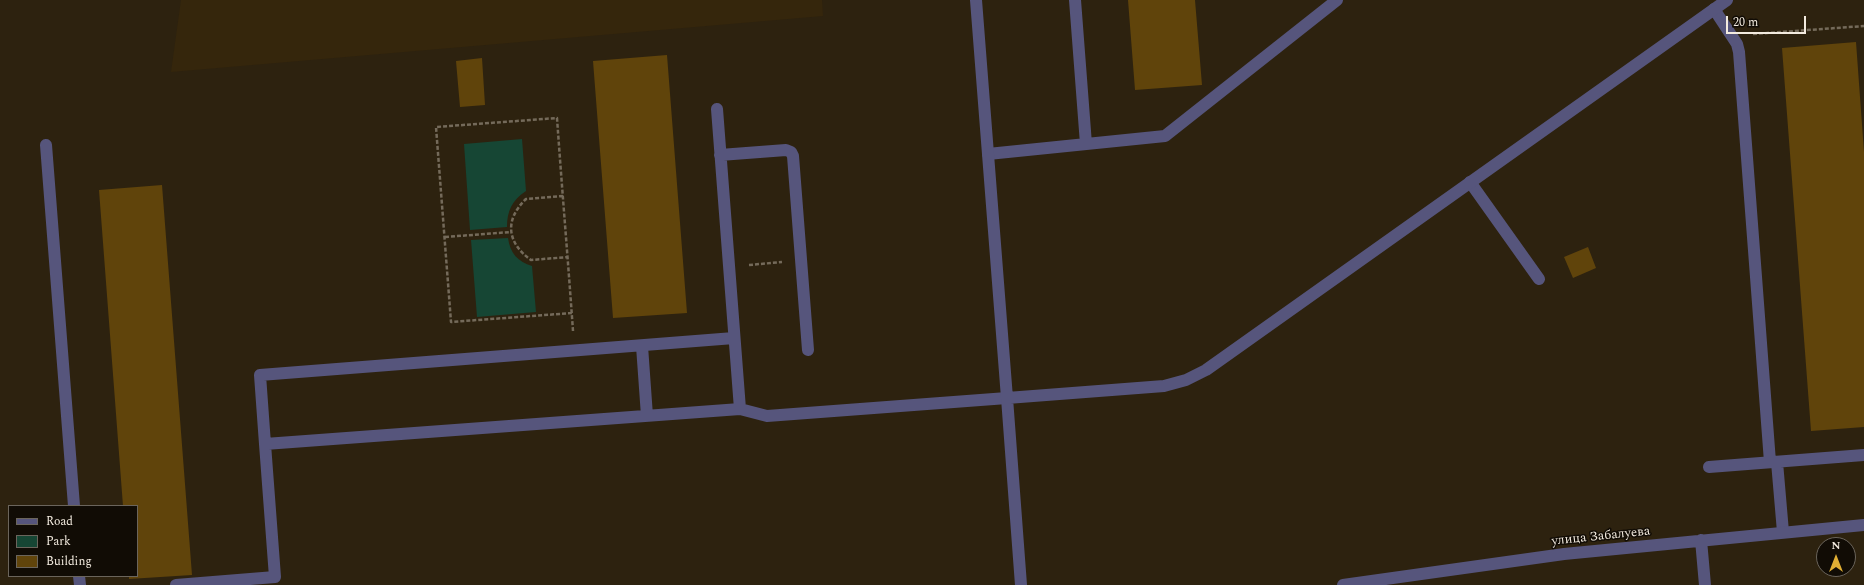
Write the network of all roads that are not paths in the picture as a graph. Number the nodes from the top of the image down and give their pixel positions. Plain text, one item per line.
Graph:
1 (976, 0) edge
2 (1075, 0) edge
3 (1337, 0) edge
4 (1727, 0) edge
5 (1714, 9) junction
6 (717, 109) dead end
7 (1086, 144) junction
8 (46, 145) dead end
9 (988, 154) junction
10 (720, 155) junction
11 (1470, 182) junction
12 (1539, 279) dead end
13 (734, 338) junction
14 (642, 346) junction
15 (808, 350) dead end
16 (1007, 398) junction
17 (740, 409) junction
18 (647, 416) junction
19 (265, 444) junction
20 (1864, 455) edge
21 (1774, 462) junction
22 (1709, 467) dead end
23 (74, 505) edge
24 (1864, 525) edge
25 (1783, 532) junction
26 (1701, 540) junction
27 (1390, 580) edge
28 (176, 585) edge
29 (1021, 585) edge
30 (1343, 585) edge
31 (1705, 585) edge

1 - 9 street
2 - 7 street
3 - 7 street
4 - 5 street
5 - 11 street
5 - 21 street
6 - 10 street
7 - 9 street
8 - 23 street
9 - 16 street
10 - 13 street
10 - 15 street
11 - 12 street
11 - 16 street
13 - 14 street
13 - 17 street
14 - 18 street
14 - 19 street
16 - 17 street
16 - 29 street
17 - 18 street
18 - 19 street
19 - 28 street
20 - 21 street
21 - 22 street
21 - 25 street
24 - 25 street, улица Забалуева
25 - 26 street, улица Забалуева
26 - 27 street, улица Забалуева
26 - 31 street
27 - 30 street, улица Забалуева

